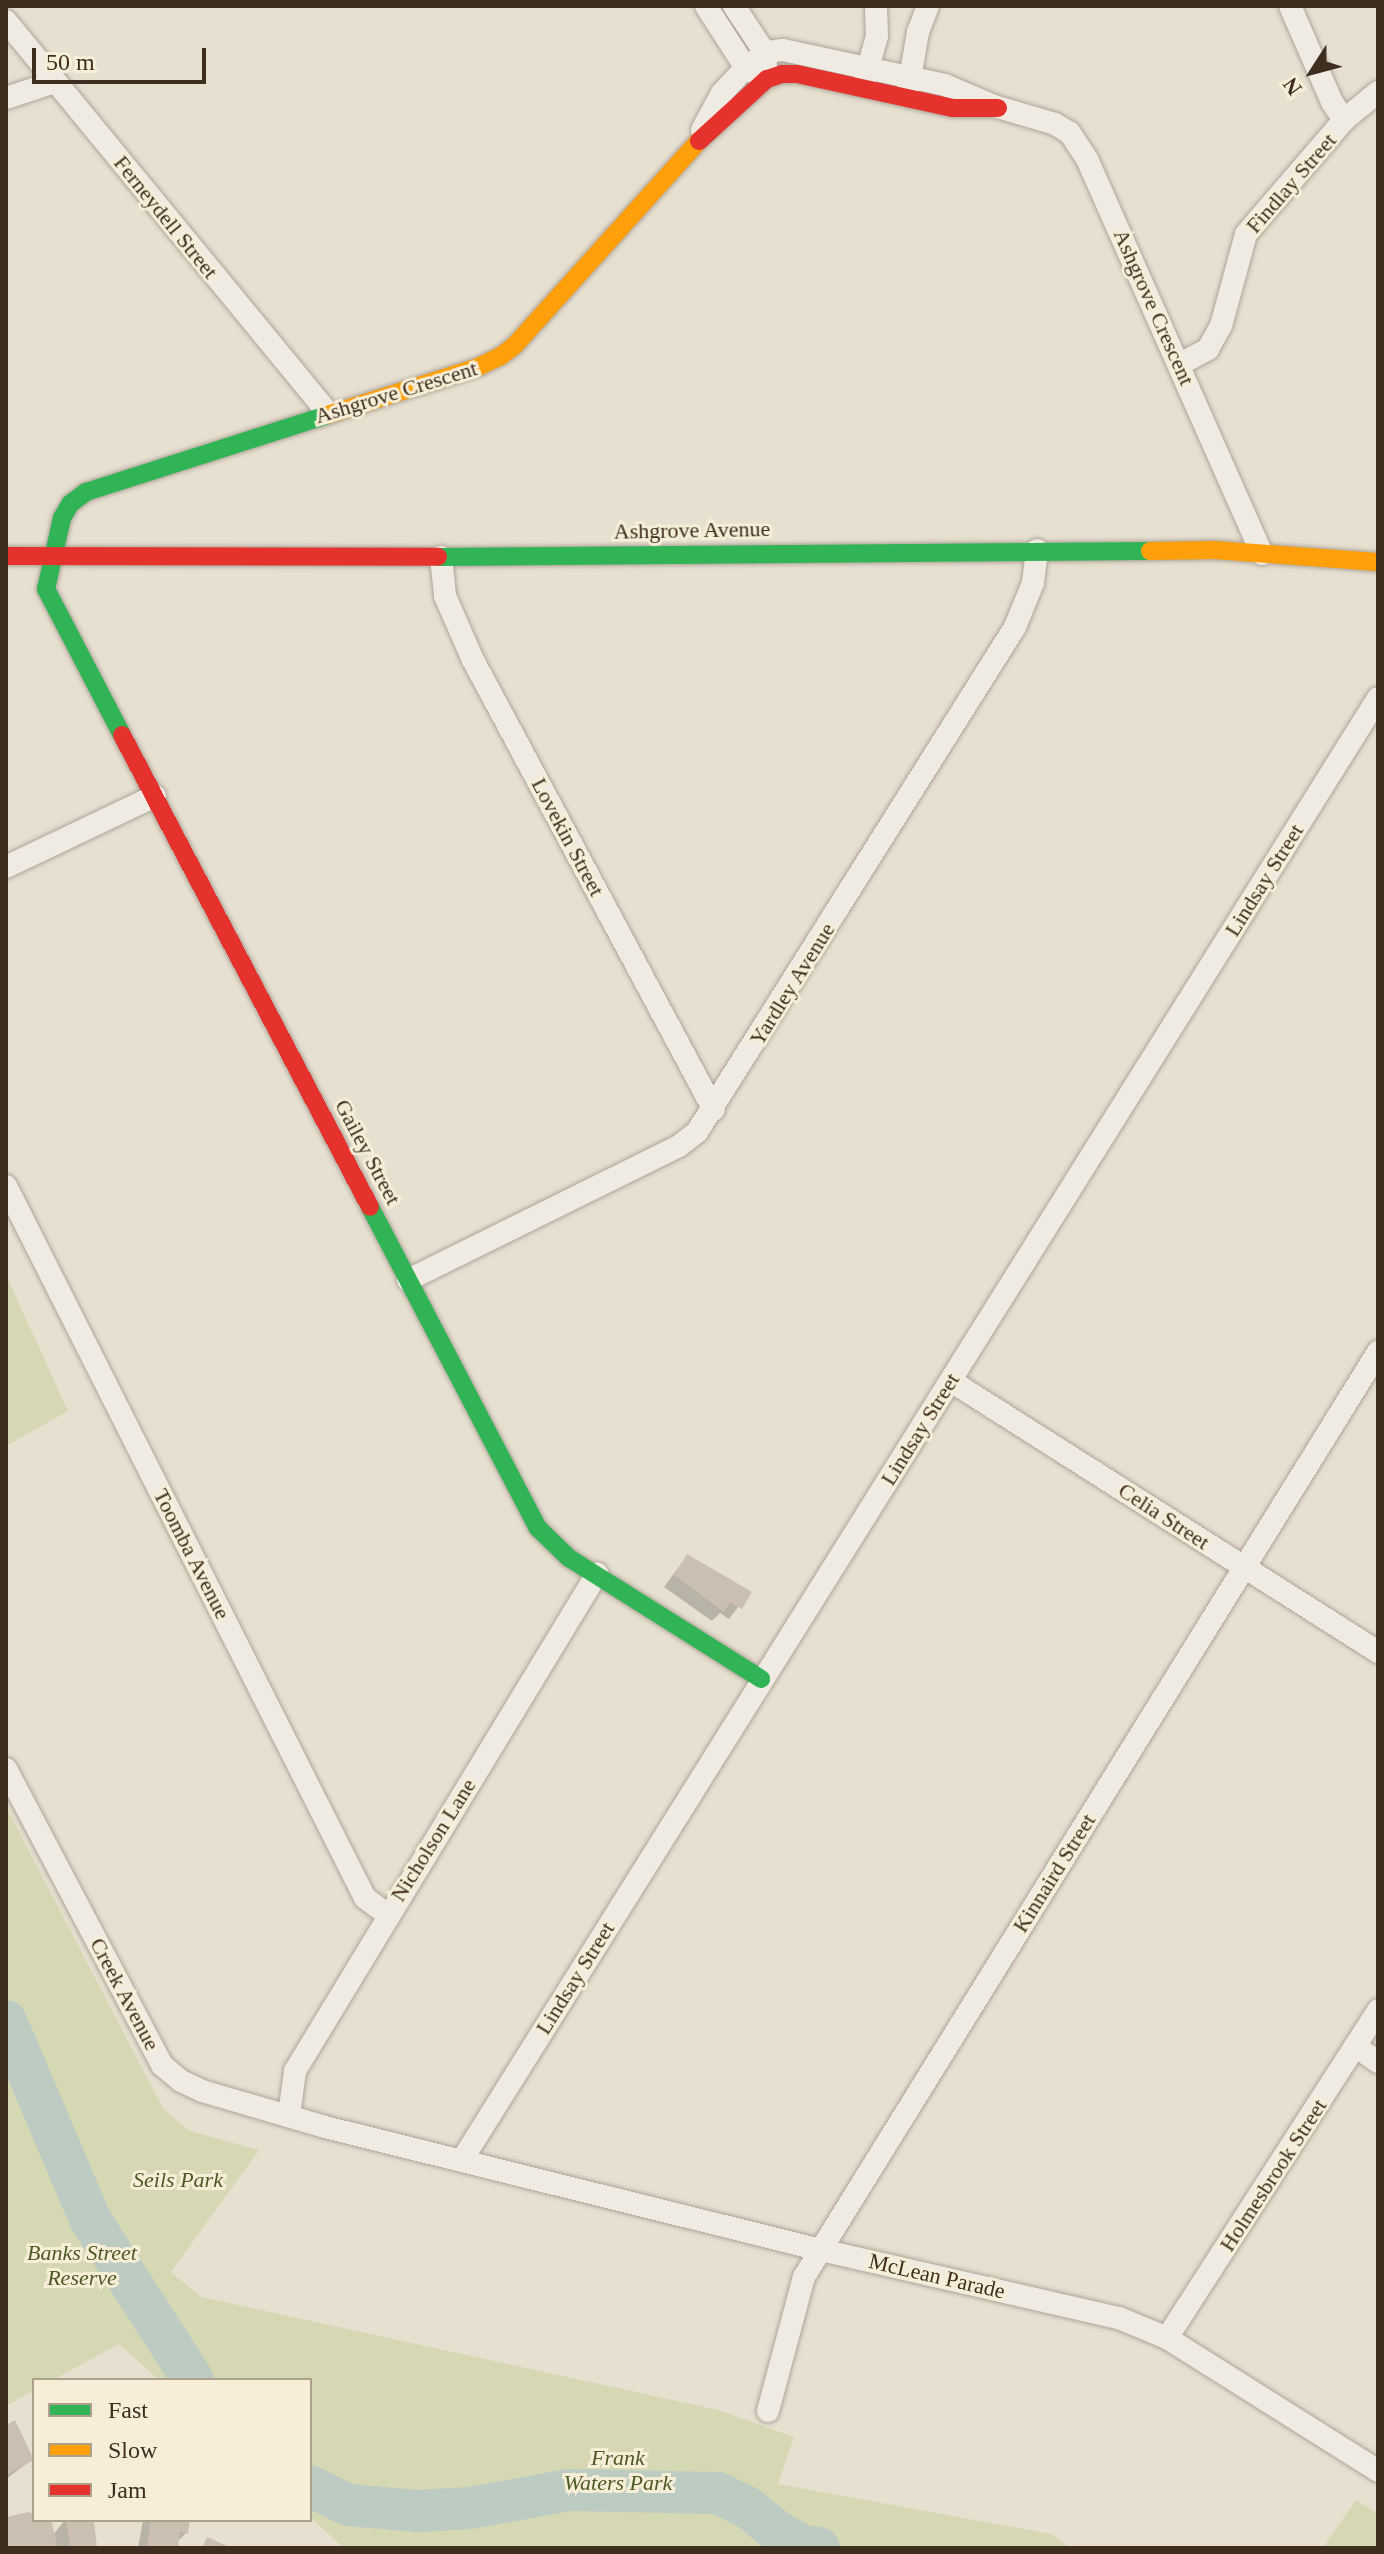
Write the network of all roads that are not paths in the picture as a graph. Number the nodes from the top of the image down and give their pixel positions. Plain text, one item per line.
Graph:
1 (706, 6) edge
2 (734, 6) edge
3 (876, 6) edge
4 (1290, 6) edge
5 (924, 15) edge
6 (6, 21) edge
7 (765, 53) junction
8 (746, 68) junction
9 (865, 78) junction
10 (767, 79) junction
11 (55, 82) junction
12 (908, 88) junction
13 (1378, 92) edge
14 (6, 98) edge
15 (1344, 120) junction
16 (695, 144) junction
17 (1180, 364) junction
18 (328, 413) junction
19 (1037, 550) junction
20 (1262, 554) junction
21 (54, 555) junction
22 (6, 556) edge
23 (441, 557) junction
24 (1378, 562) edge
25 (1378, 698) edge
26 (155, 796) junction
27 (6, 867) edge
28 (714, 1110) junction
29 (6, 1186) edge
30 (408, 1280) junction
31 (1378, 1352) edge
32 (951, 1381) junction
33 (1244, 1567) junction
34 (597, 1574) junction
35 (1378, 1652) edge
36 (761, 1679) junction
37 (6, 1769) edge
38 (387, 1914) junction
39 (1378, 2010) edge
40 (1355, 2046) junction
41 (1378, 2062) edge
42 (289, 2115) junction
43 (462, 2160) junction
44 (821, 2250) junction
45 (1167, 2338) junction
46 (768, 2411) dead end
47 (1378, 2471) edge

1 - 8 street
2 - 7 street
3 - 5 street
3 - 9 street
4 - 15 street
5 - 12 street
6 - 11 street, Ferneydell Street
7 - 8 street, Ashgrove Crescent
7 - 9 street, Ashgrove Crescent
7 - 10 street
8 - 10 street
8 - 16 street, Ashgrove Crescent
9 - 10 street, Ashgrove Crescent
9 - 12 street, Ashgrove Crescent
10 - 16 street, Ashgrove Crescent
11 - 14 street
11 - 18 street, Ferneydell Street
12 - 17 street, Ashgrove Crescent
13 - 15 street, Findlay Street
15 - 17 street, Findlay Street
16 - 18 street, Ashgrove Crescent
17 - 20 street, Ashgrove Crescent
18 - 21 street, Ashgrove Crescent
19 - 20 street, Ashgrove Avenue
19 - 23 street, Ashgrove Avenue
19 - 28 street, Yardley Avenue
20 - 24 street, Ashgrove Avenue
21 - 22 street, Ashgrove Avenue
21 - 23 street, Ashgrove Avenue
21 - 26 street, Gailey Street
23 - 28 street, Lovekin Street
25 - 32 street, Lindsay Street
26 - 27 street
26 - 30 street, Gailey Street
28 - 30 street, Yardley Avenue
29 - 38 street, Toomba Avenue
30 - 34 street, Gailey Street
31 - 33 street, Kinnaird Street
32 - 33 street, Celia Street
32 - 36 street, Lindsay Street
33 - 35 street, Celia Street
33 - 44 street, Kinnaird Street
34 - 36 street, Gailey Street
34 - 38 street, Nicholson Lane
36 - 43 street, Lindsay Street
37 - 42 street, Creek Avenue
38 - 42 street, Nicholson Lane
39 - 40 street, Holmesbrook Street
40 - 41 street
40 - 45 street, Holmesbrook Street
42 - 43 street, Creek Avenue
43 - 44 street, McLean Parade
44 - 45 street, McLean Parade
44 - 46 street, Kinnaird Street
45 - 47 street, McLean Parade

